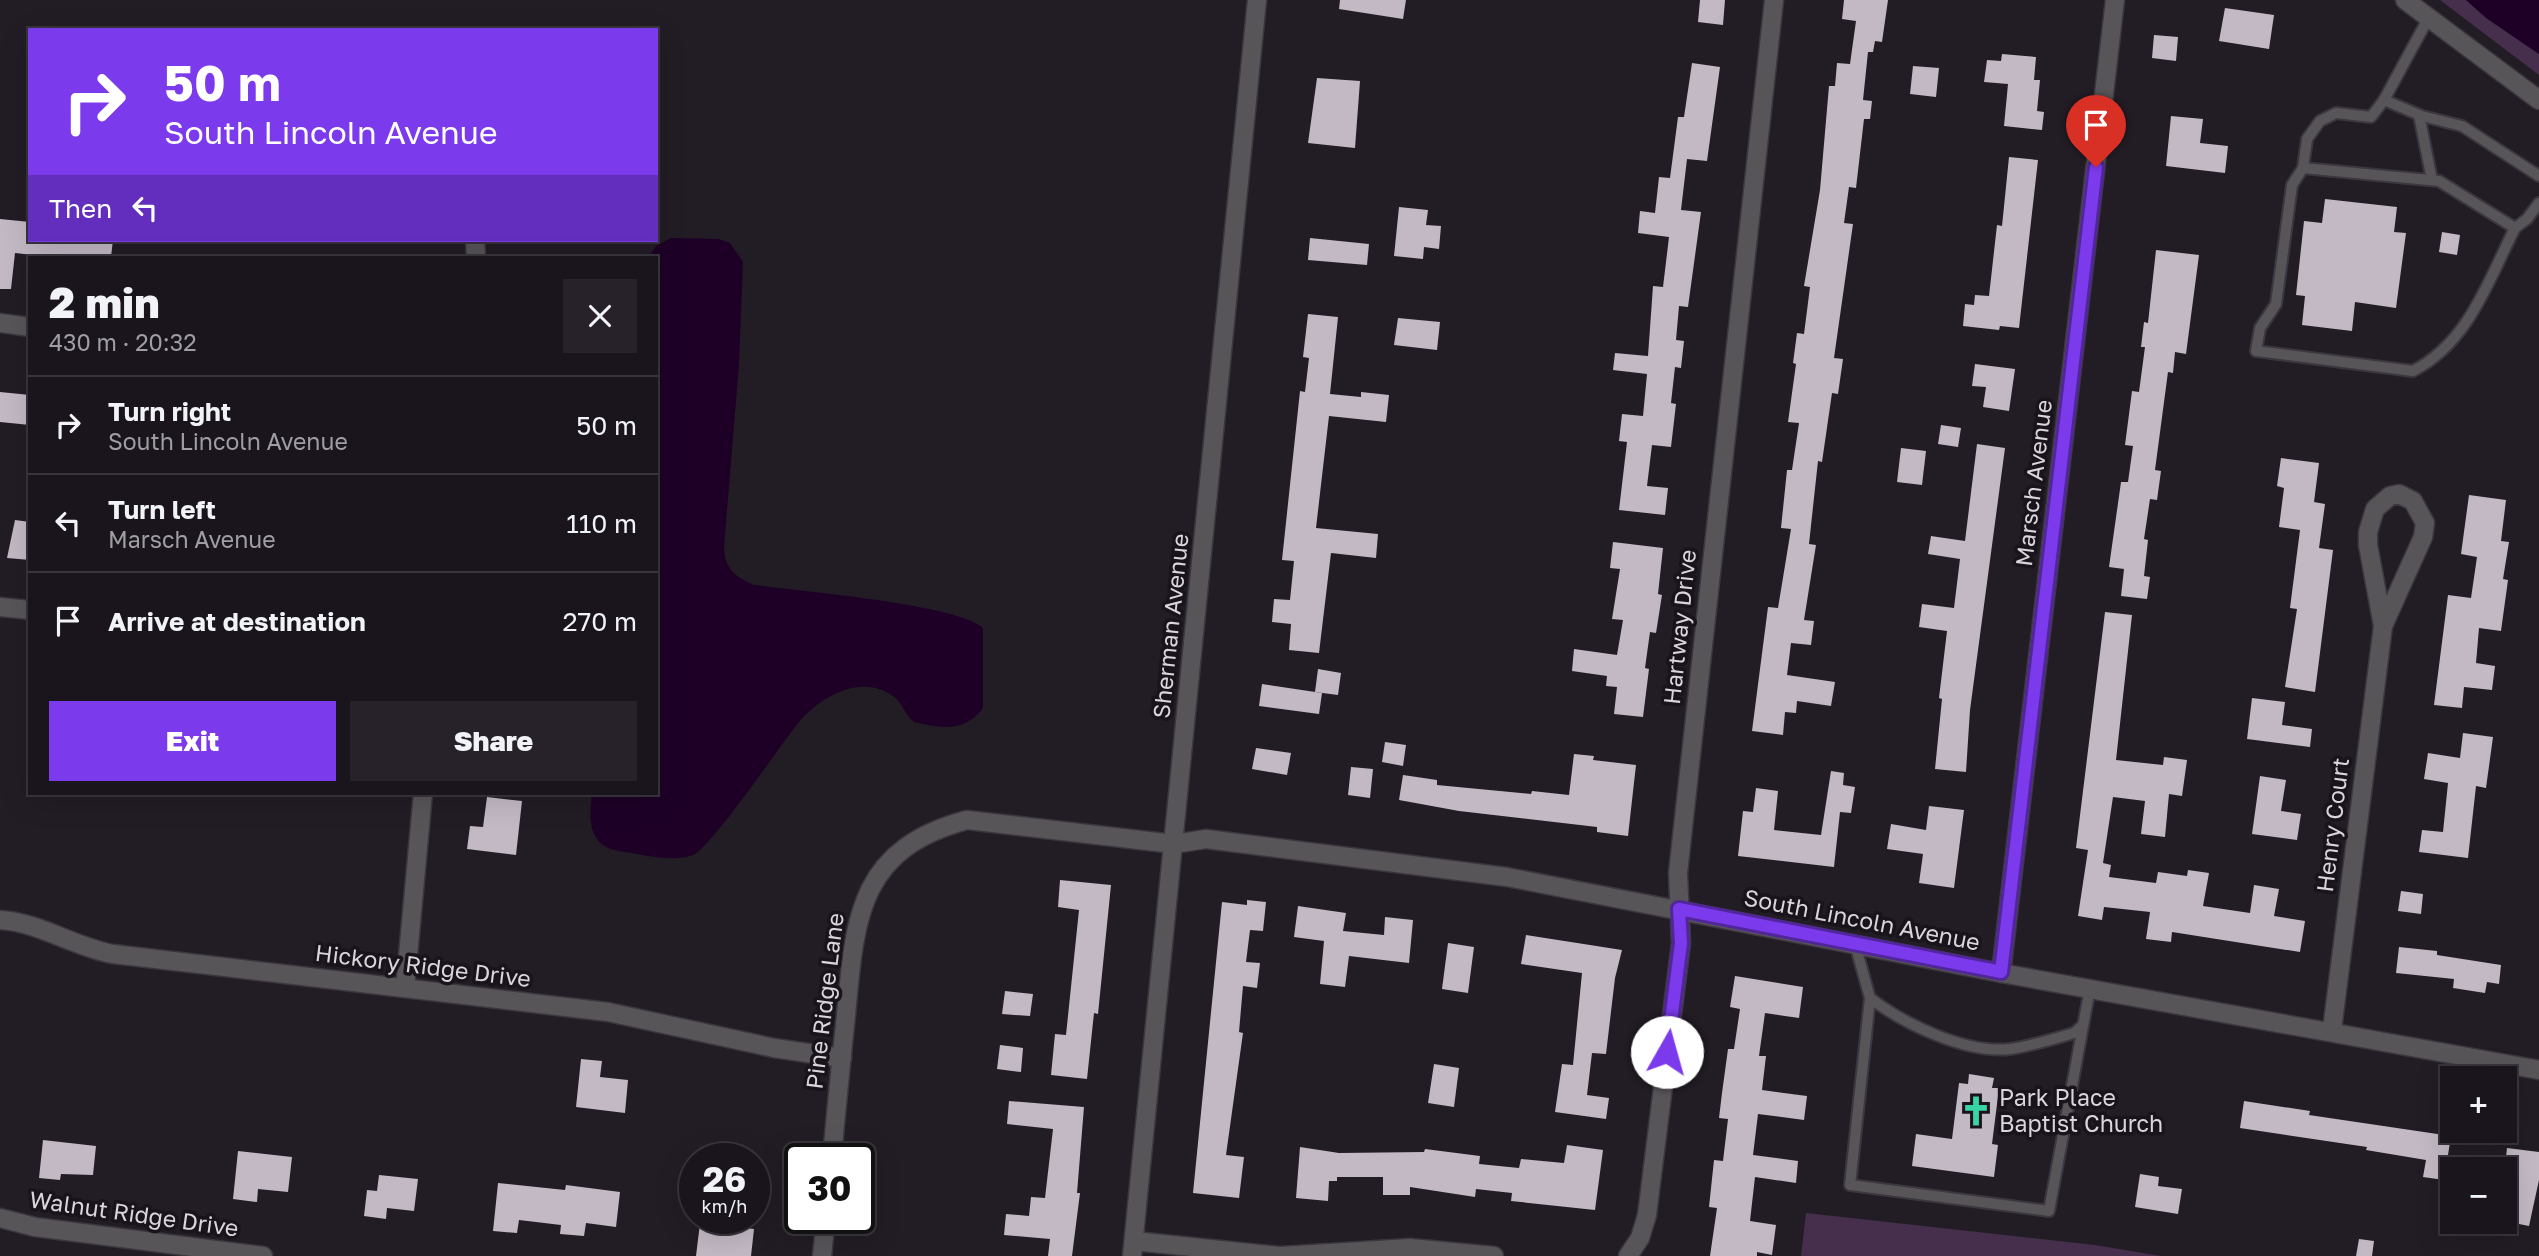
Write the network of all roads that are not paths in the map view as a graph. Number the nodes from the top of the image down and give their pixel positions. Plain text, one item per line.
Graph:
1 (1257, 0) edge
2 (1773, 0) edge
3 (2116, 0) edge
4 (2405, 0) edge
5 (2429, 18) junction
6 (2384, 100) junction
7 (2539, 100) edge
8 (2419, 115) junction
9 (2303, 168) junction
10 (2539, 176) edge
11 (2432, 180) junction
12 (2539, 203) edge
13 (2515, 228) junction
14 (0, 323) edge
15 (28, 327) edge
16 (0, 607) edge
17 (28, 610) edge
18 (2383, 625) junction
19 (423, 795) edge
20 (1174, 844) junction
21 (1679, 909) junction
22 (0, 920) edge
23 (1855, 944) junction
24 (2001, 972) junction
25 (405, 988) junction
26 (2090, 988) junction
27 (1870, 998) junction
28 (2082, 1026) junction
29 (2332, 1030) junction
30 (842, 1058) junction
31 (2539, 1070) edge
32 (833, 1143) edge
33 (0, 1217) edge
34 (824, 1234) edge
35 (1133, 1249) edge
36 (263, 1256) edge
37 (822, 1256) edge
38 (1280, 1256) edge
39 (1494, 1256) edge
40 (1628, 1256) edge

1 - 20 street, Sherman Avenue
2 - 21 street, Hartway Drive
3 - 24 street, Marsch Avenue
4 - 5 street
5 - 6 lane
5 - 7 street
6 - 8 lane
6 - 9 lane
8 - 10 lane
8 - 11 lane
9 - 11 lane
9 - 13 lane
11 - 13 lane
12 - 13 lane
14 - 15 street
16 - 17 street
18 - 18 street, Henry Court
18 - 29 street, Henry Court
19 - 25 street
20 - 21 street, South Lincoln Avenue
20 - 30 street, Pine Ridge Lane
20 - 35 street, Sherman Avenue
21 - 23 street, South Lincoln Avenue
21 - 40 street, Hartway Drive
22 - 25 street, Hickory Ridge Drive
23 - 24 street, South Lincoln Avenue
23 - 27 lane
24 - 26 street, South Lincoln Avenue
25 - 30 street, Hickory Ridge Drive
26 - 28 lane
26 - 29 street, South Lincoln Avenue
27 - 28 lane
27 - 28 lane
29 - 31 street, South Lincoln Avenue
30 - 32 street, Pine Ridge Lane
33 - 36 street, Walnut Ridge Drive
34 - 37 street
35 - 38 street
38 - 39 street

